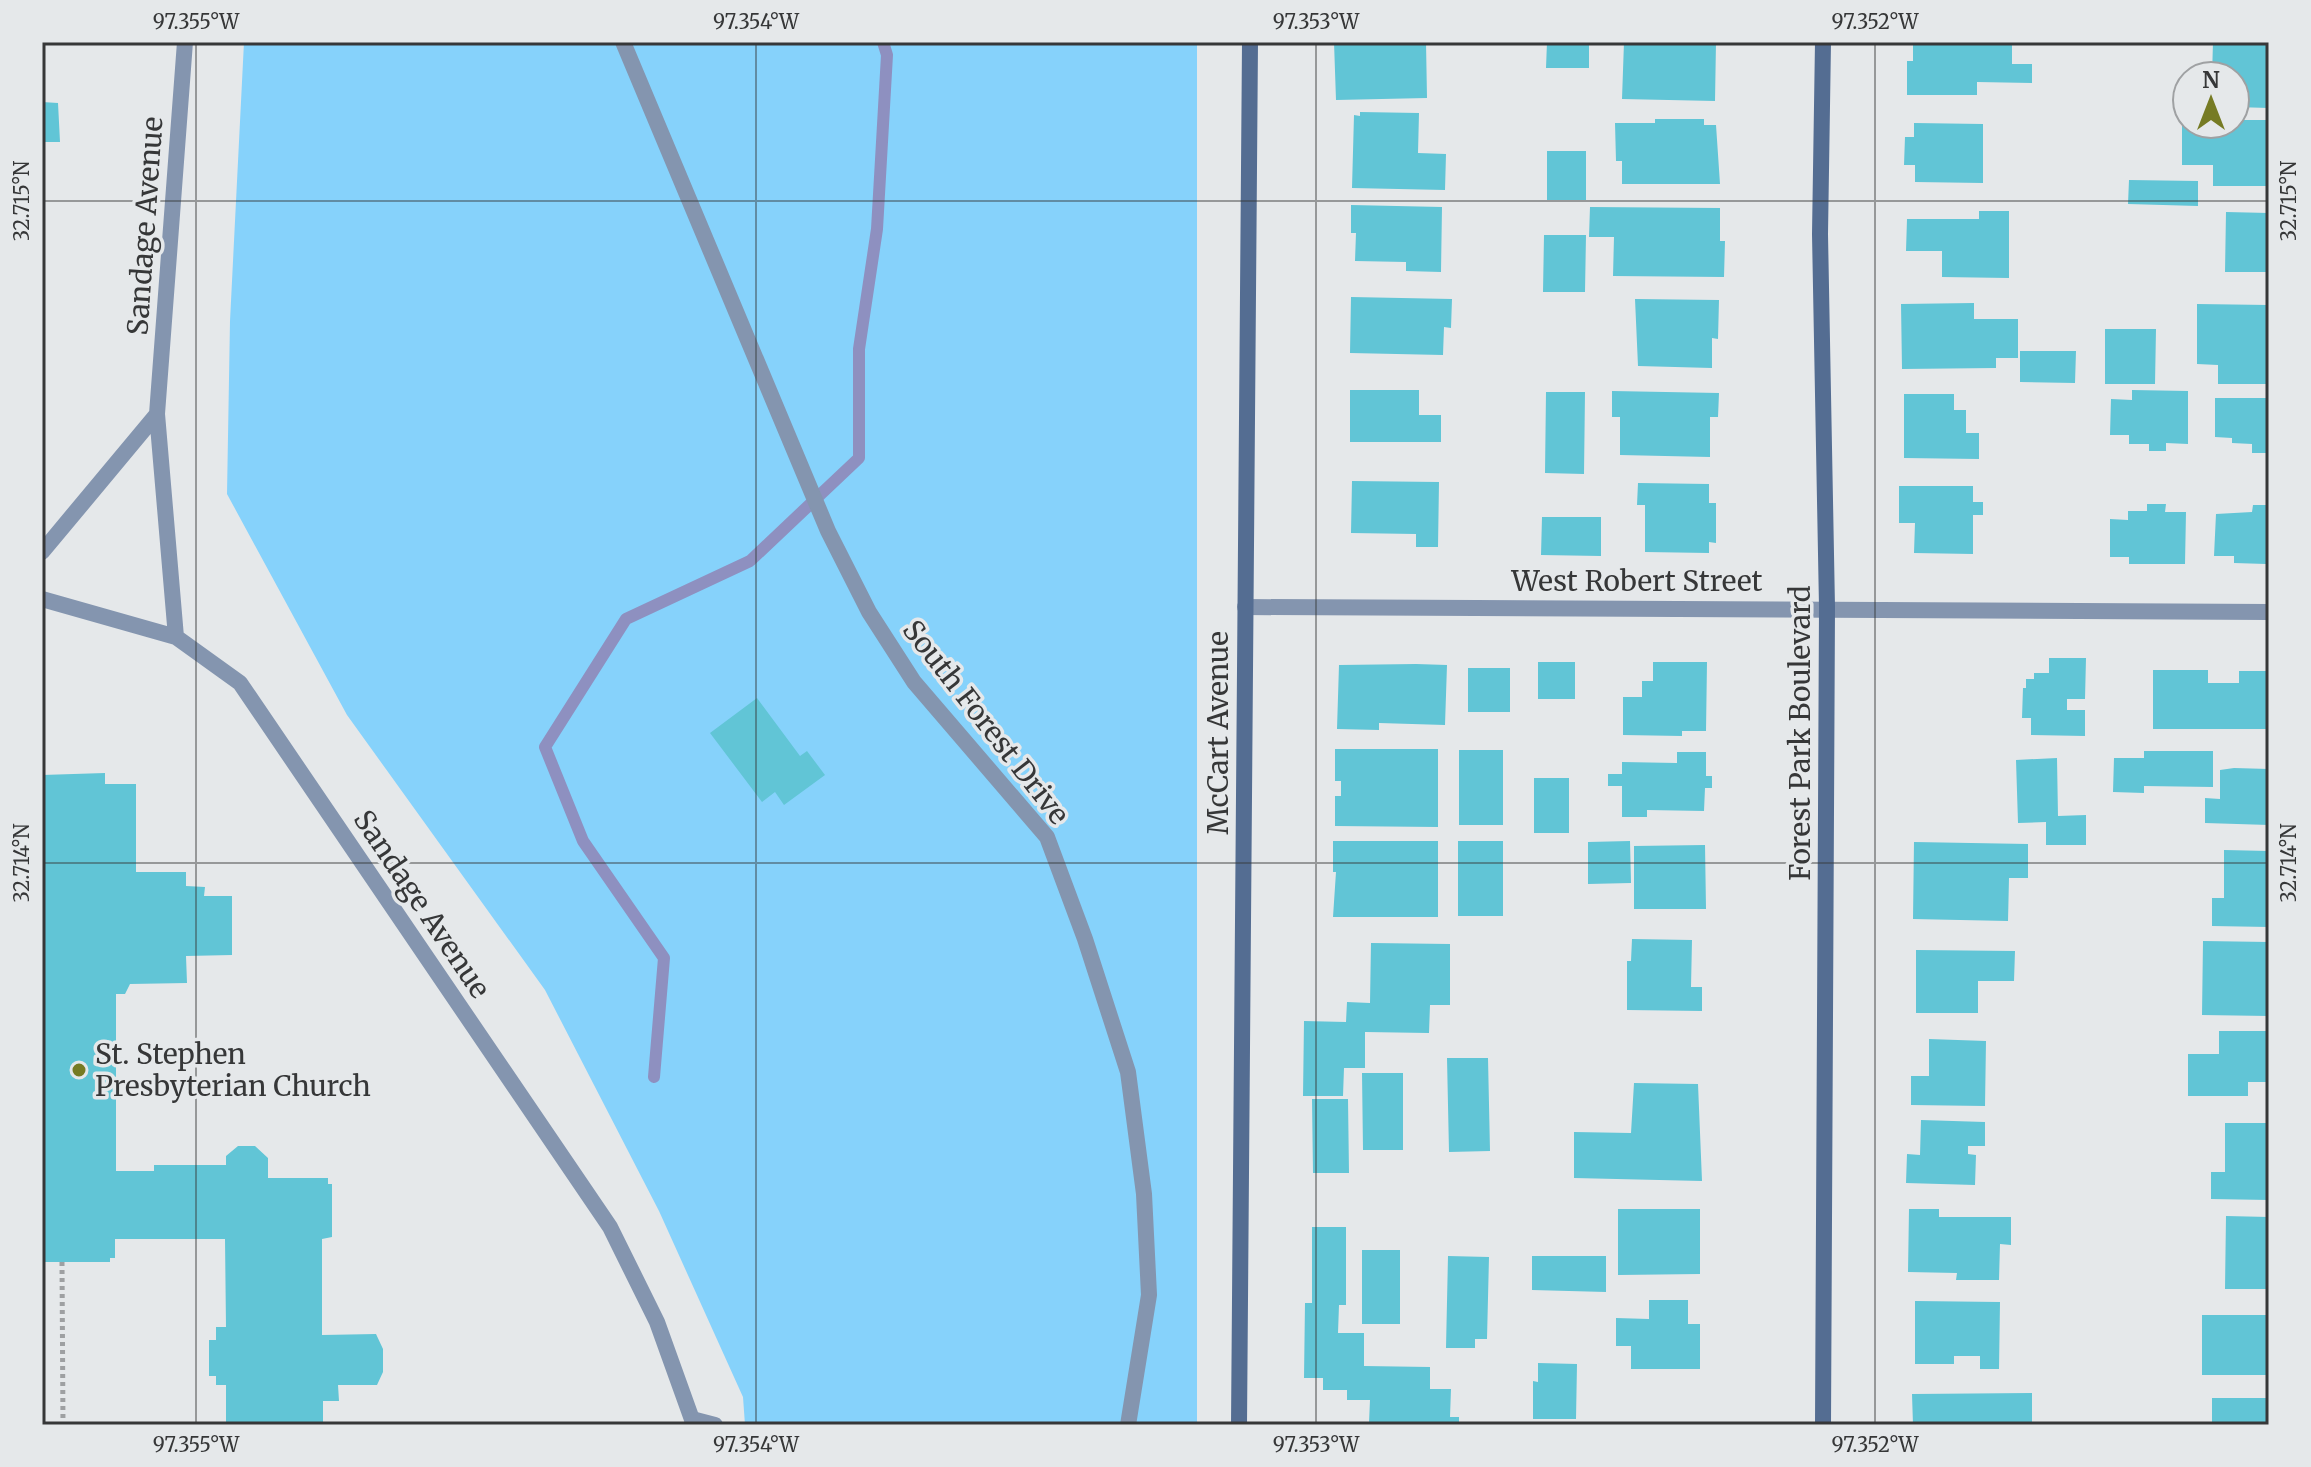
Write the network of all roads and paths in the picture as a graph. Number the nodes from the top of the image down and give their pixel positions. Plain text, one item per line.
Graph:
1 (185, 42) edge
2 (623, 42) edge
3 (1250, 42) edge
4 (1823, 42) edge
5 (157, 414) junction
6 (42, 552) edge
7 (42, 599) edge
8 (1245, 607) junction
9 (1827, 607) junction
10 (2269, 612) edge
11 (176, 637) junction
12 (62, 1262) dead end
13 (693, 1422) edge
14 (63, 1425) edge
15 (715, 1425) edge
16 (1128, 1425) edge
17 (1239, 1425) edge
18 (1823, 1425) edge

1 - 5 street, Sandage Avenue
2 - 16 street, South Forest Drive
3 - 8 street, McCart Avenue
4 - 9 street, Forest Park Boulevard
5 - 6 street
5 - 11 street, Sandage Avenue
7 - 11 street
8 - 9 street, West Robert Street
8 - 17 street, McCart Avenue
9 - 10 street, West Robert Street
9 - 18 street, Forest Park Boulevard
11 - 13 street, Sandage Avenue
12 - 14 path
13 - 15 street

